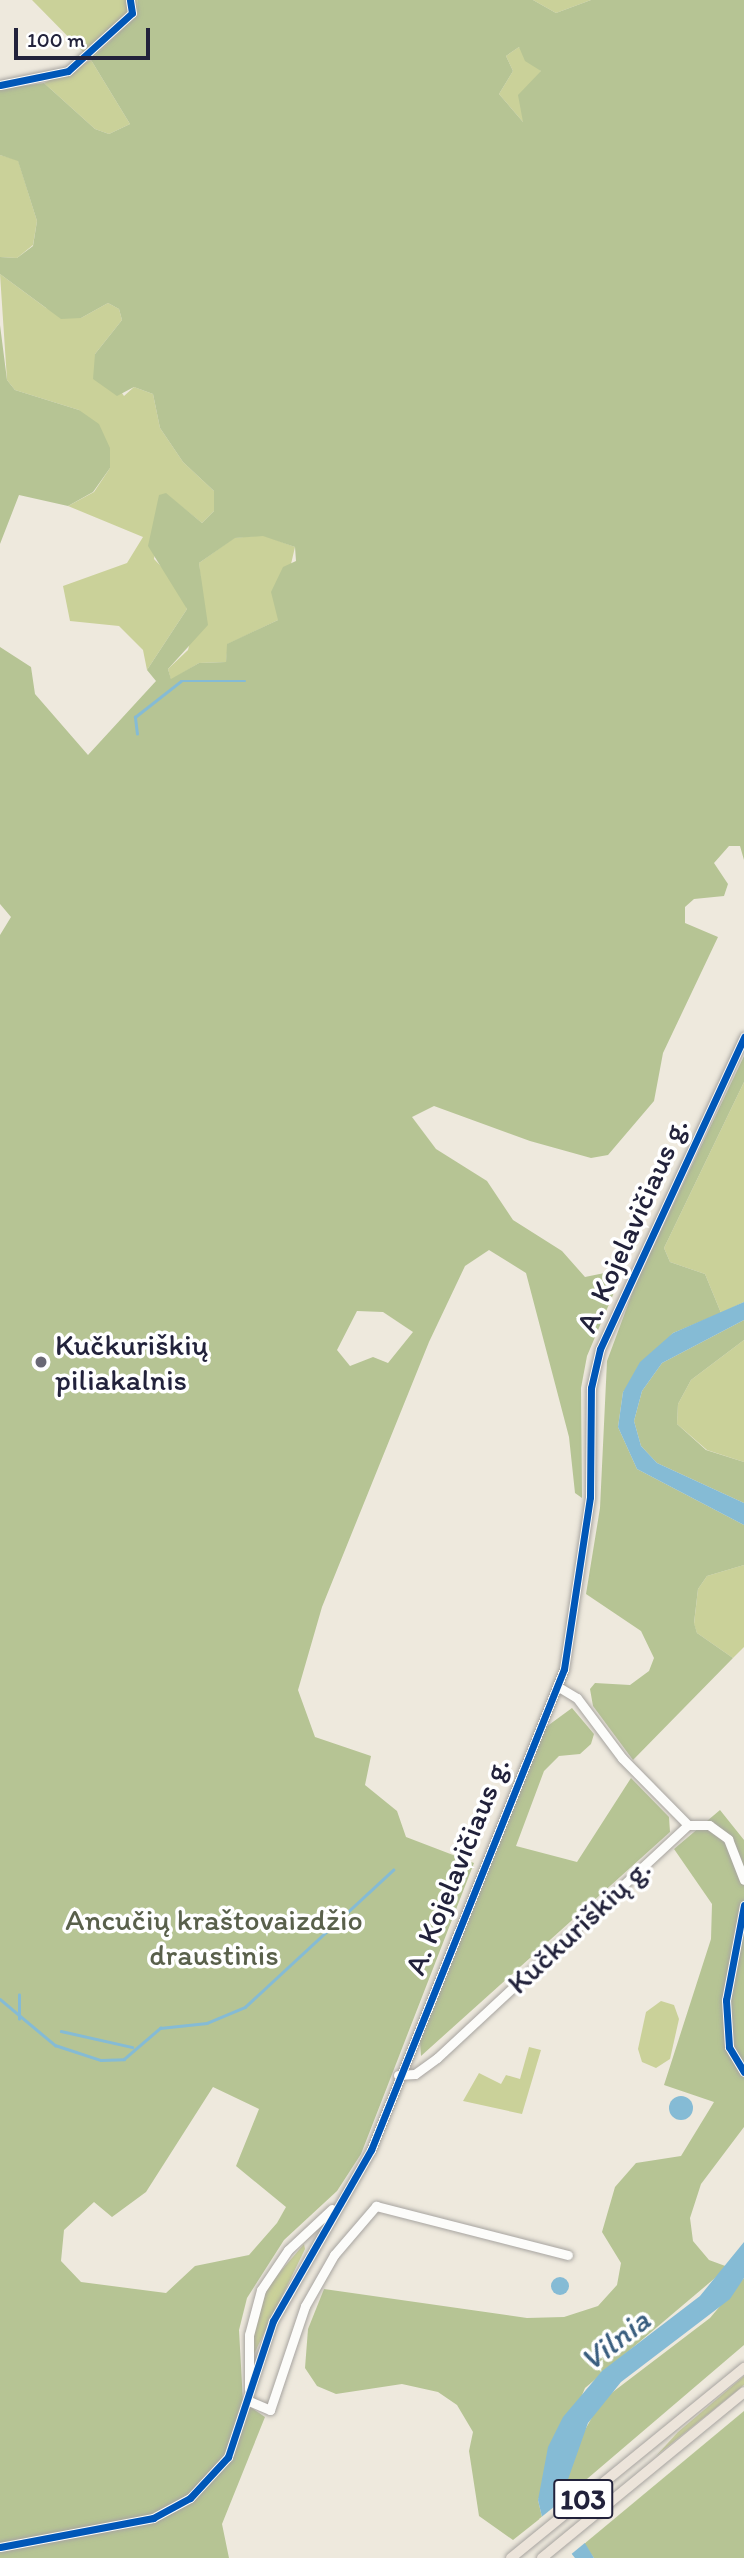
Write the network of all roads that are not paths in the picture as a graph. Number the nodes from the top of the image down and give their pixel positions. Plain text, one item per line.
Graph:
1 (133, 4) edge
2 (0, 85) edge
3 (744, 1037) edge
4 (557, 1686) junction
5 (688, 1825) junction
6 (744, 1880) edge
7 (744, 1905) edge
8 (744, 2072) edge
9 (398, 2075) junction
10 (344, 2198) junction
11 (568, 2255) dead end
12 (744, 2368) edge
13 (744, 2392) edge
14 (248, 2401) junction
15 (0, 2547) edge
16 (514, 2555) edge
17 (542, 2558) edge

1 - 2 street
3 - 4 street, A. Kojelavičiaus g.
4 - 5 street
4 - 9 street, A. Kojelavičiaus g.
5 - 6 street
5 - 9 street, Kučkuriškių g.
7 - 8 street
9 - 10 street, A. Kojelavičiaus g.
10 - 14 street, A. Kojelavičiaus g.
10 - 14 street, A. Kojelavičiaus g.
11 - 14 street
12 - 16 main road, 103
13 - 17 main road, 103
14 - 15 street, A. Kojelavičiaus g.

